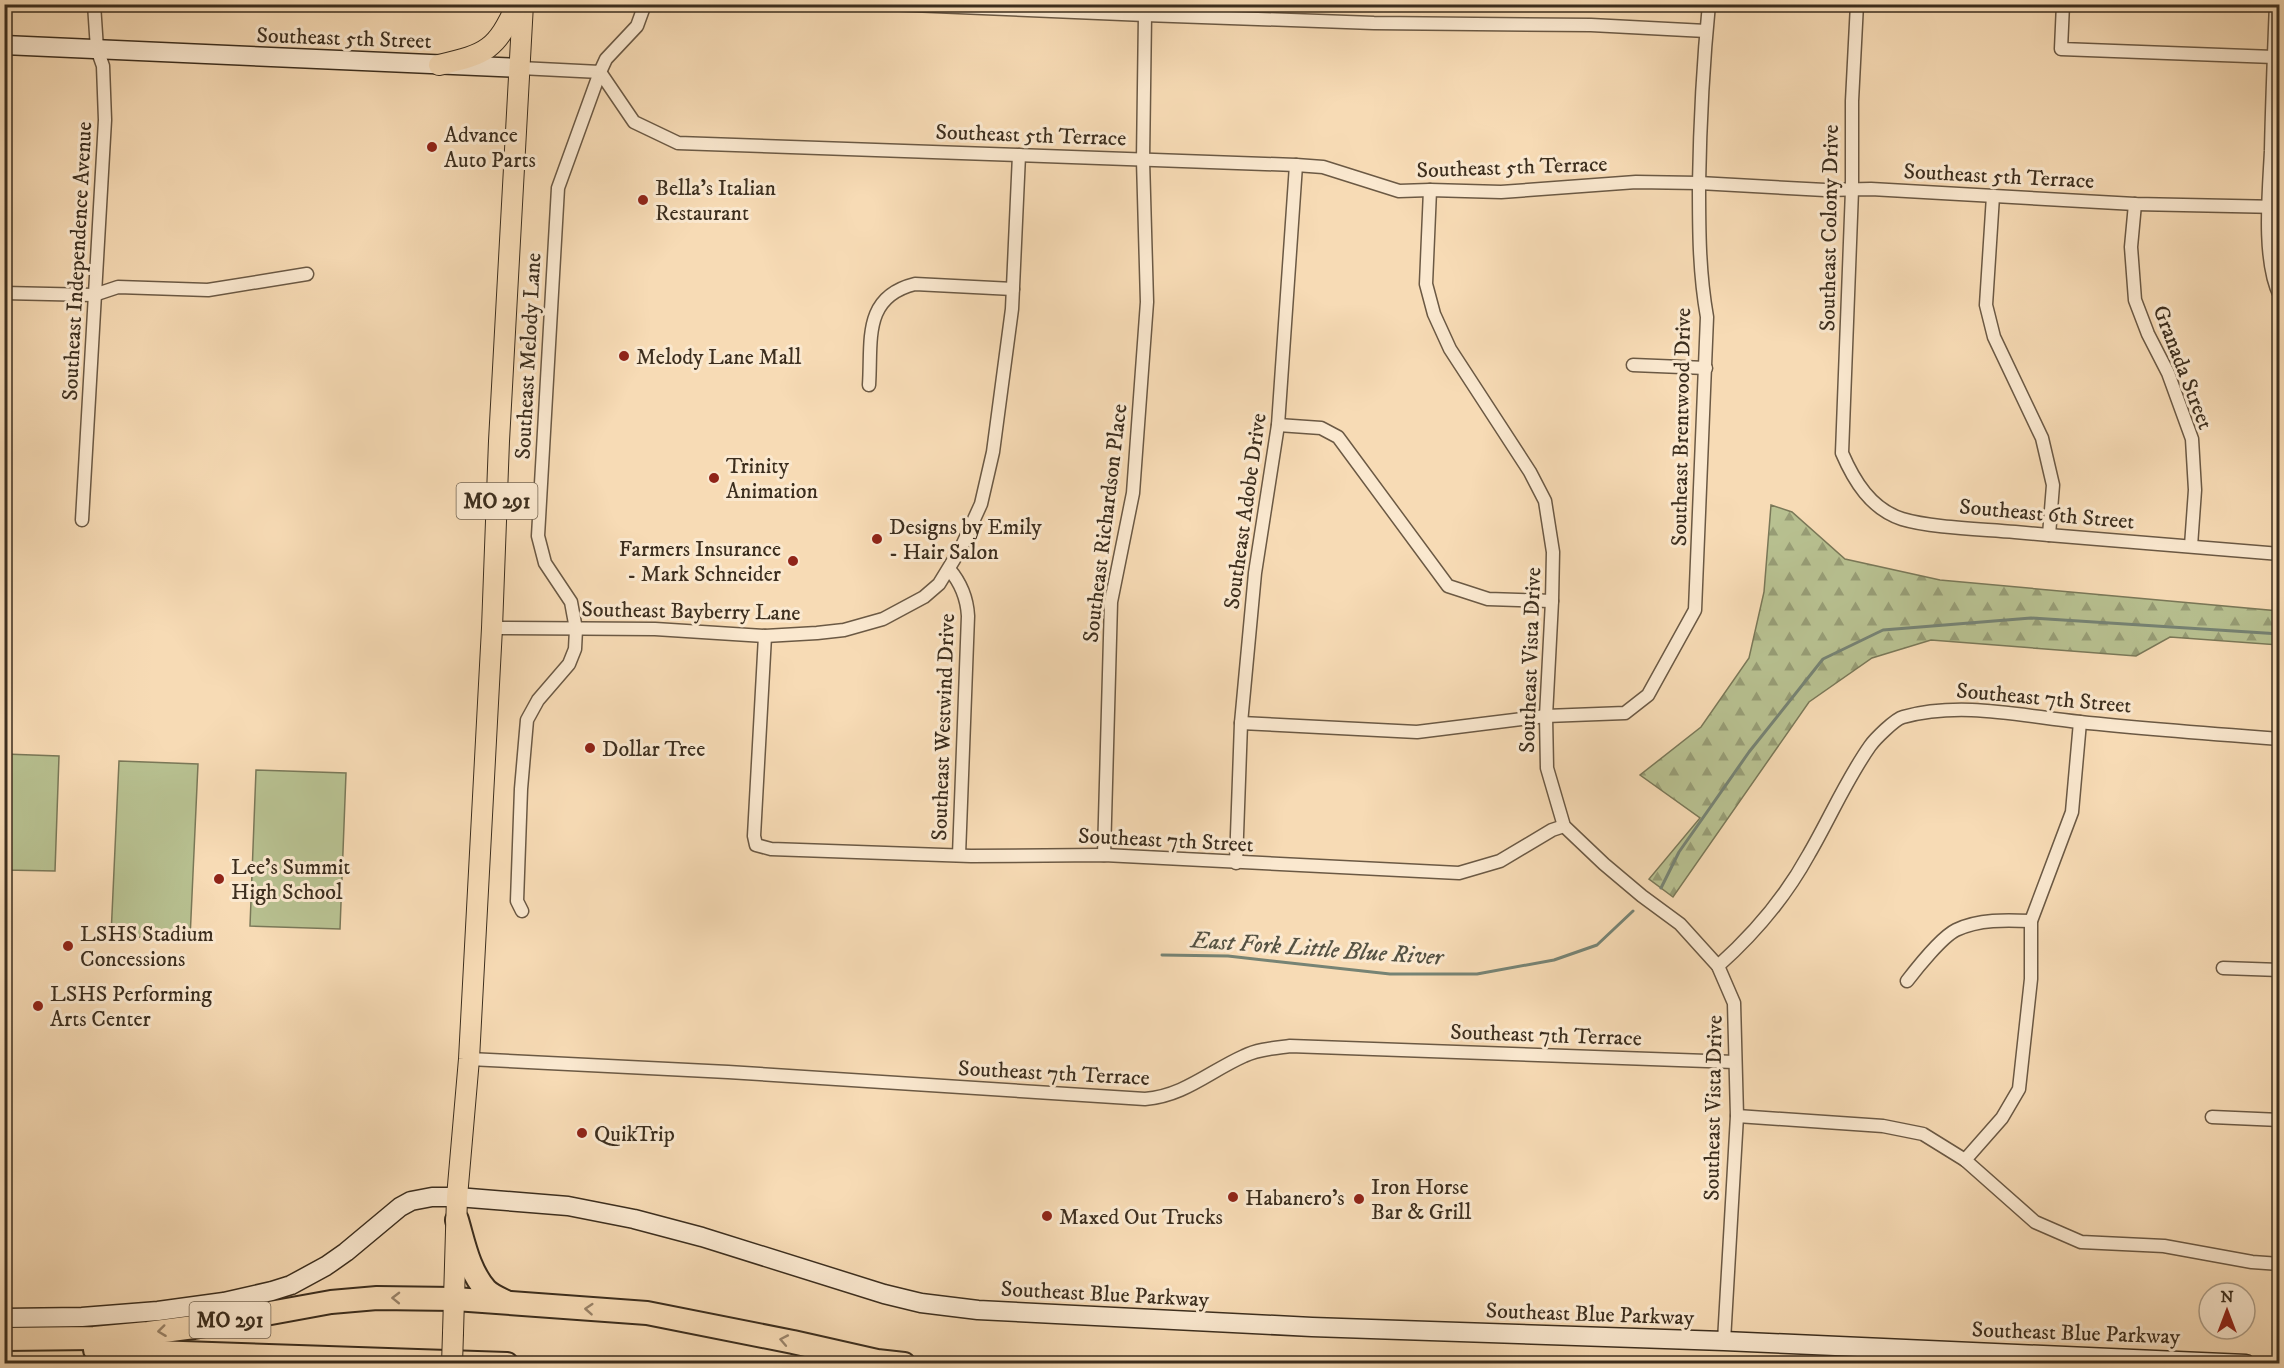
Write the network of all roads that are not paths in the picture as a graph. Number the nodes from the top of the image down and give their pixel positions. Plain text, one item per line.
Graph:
1 (94, 4) edge
2 (517, 4) edge
3 (523, 4) edge
4 (645, 4) edge
5 (887, 4) edge
6 (1709, 4) edge
7 (1857, 4) edge
8 (2063, 4) edge
9 (2276, 4) edge
10 (1007, 8) edge
11 (1241, 11) edge
12 (1145, 15) junction
13 (1706, 31) junction
14 (4, 45) edge
15 (97, 49) junction
16 (2274, 57) junction
17 (439, 64) junction
18 (520, 68) junction
19 (600, 72) junction
20 (1019, 155) junction
21 (1143, 160) junction
22 (1296, 165) junction
23 (1699, 183) junction
24 (1430, 190) junction
25 (1852, 190) junction
26 (1993, 196) junction
27 (2135, 204) junction
28 (2274, 207) edge
29 (307, 274) dead end
30 (1013, 290) junction
31 (4, 293) edge
32 (94, 296) junction
33 (2280, 296) edge
34 (1634, 365) dead end
35 (1706, 368) junction
36 (869, 384) dead end
37 (1278, 426) junction
38 (1842, 453) joint
39 (82, 520) dead end
40 (2049, 535) junction
41 (2191, 546) junction
42 (2280, 554) edge
43 (949, 569) junction
44 (1552, 601) junction
45 (492, 628) junction
46 (576, 629) junction
47 (765, 636) junction
48 (1546, 716) junction
49 (2080, 722) junction
50 (1241, 723) junction
51 (2280, 739) edge
52 (1564, 826) junction
53 (959, 855) junction
54 (1104, 855) junction
55 (1236, 863) junction
56 (522, 911) dead end
57 (2031, 921) junction
58 (1718, 966) junction
59 (2223, 968) dead end
60 (2280, 970) edge
61 (1907, 981) dead end
62 (469, 1059) junction
63 (1735, 1062) junction
64 (1737, 1116) junction
65 (2212, 1117) dead end
66 (2280, 1120) edge
67 (1965, 1160) junction
68 (457, 1197) junction
69 (457, 1220) junction
70 (2280, 1264) edge
71 (455, 1299) junction
72 (508, 1303) junction
73 (4, 1318) edge
74 (4, 1339) edge
75 (1724, 1341) junction
76 (4, 1347) edge
77 (452, 1364) edge
78 (507, 1364) edge
79 (903, 1364) edge
80 (2246, 1364) edge

1 - 15 street, Southeast Independence Avenue
2 - 17 main road
3 - 18 main road, MO 291
4 - 19 street
5 - 10 street
6 - 13 street, Southeast Brentwood Drive
7 - 25 street, Southeast Colony Drive
8 - 16 street
9 - 16 street
10 - 12 street
11 - 12 street
11 - 13 street
12 - 21 street, Southeast Richardson Place
13 - 23 street, Southeast Brentwood Drive
14 - 15 street, Southeast 5th Street
15 - 17 street, Southeast 5th Street
15 - 32 street, Southeast Independence Avenue
16 - 28 street
17 - 18 street, Southeast 5th Street
18 - 19 street, Southeast 5th Street
18 - 45 main road, MO 291
19 - 20 street, Southeast 5th Terrace
19 - 46 street, Southeast Melody Lane
20 - 21 street, Southeast 5th Terrace
20 - 30 street, Southeast Bayberry Lane
21 - 22 street, Southeast 5th Terrace
21 - 54 street, Southeast Richardson Place
22 - 24 street, Southeast 5th Terrace
22 - 37 street, Southeast Adobe Drive
23 - 24 street, Southeast 5th Terrace
23 - 25 street, Southeast 5th Terrace
23 - 35 street, Southeast Brentwood Drive
24 - 44 street, Southeast Vista Drive
25 - 26 street, Southeast 5th Terrace
25 - 38 street, Southeast Colony Drive
26 - 27 street, Southeast 5th Terrace
26 - 40 street
27 - 28 street, Southeast 5th Terrace
27 - 41 street, Granada Street
28 - 33 street
29 - 32 street
30 - 36 street
30 - 43 street, Southeast Bayberry Lane
31 - 32 street
32 - 39 street, Southeast Independence Avenue
34 - 35 street
35 - 48 street, Southeast Brentwood Drive
37 - 44 street
37 - 50 street, Southeast Adobe Drive
38 - 40 street, Southeast 6th Street
40 - 41 street, Southeast 6th Street
41 - 42 street, Southeast 6th Street
43 - 47 street, Southeast Bayberry Lane
43 - 53 street, Southeast Westwind Drive
44 - 48 street, Southeast Vista Drive
45 - 46 street, Southeast Bayberry Lane
45 - 62 main road, MO 291
46 - 47 street, Southeast Bayberry Lane
46 - 56 street, Southeast Melody Lane
47 - 53 street, Southeast 7th Street
48 - 50 street, Southeast Brentwood Drive
48 - 52 street, Southeast Vista Drive
49 - 51 street, Southeast 7th Street
49 - 57 street
49 - 58 street, Southeast 7th Street
50 - 55 street, Southeast Adobe Drive
52 - 55 street, Southeast 7th Street
52 - 58 street, Southeast Vista Drive
53 - 54 street, Southeast 7th Street
54 - 55 street, Southeast 7th Street
57 - 61 street
57 - 67 street
58 - 63 street, Southeast Vista Drive
59 - 60 street
62 - 63 street, Southeast 7th Terrace
62 - 68 main road, MO 291
63 - 64 street, Southeast Vista Drive
64 - 67 street
64 - 75 street, Southeast Vista Drive
65 - 66 street
67 - 70 street
68 - 69 main road, MO 291
68 - 73 street, Southeast Blue Parkway
68 - 75 street, Southeast Blue Parkway
69 - 71 main road, MO 291
69 - 72 highway
71 - 72 highway
71 -> 74 highway, MO 291
71 - 77 main road, bridge
79 -> 72 highway
75 - 80 street, Southeast Blue Parkway
76 - 78 highway

